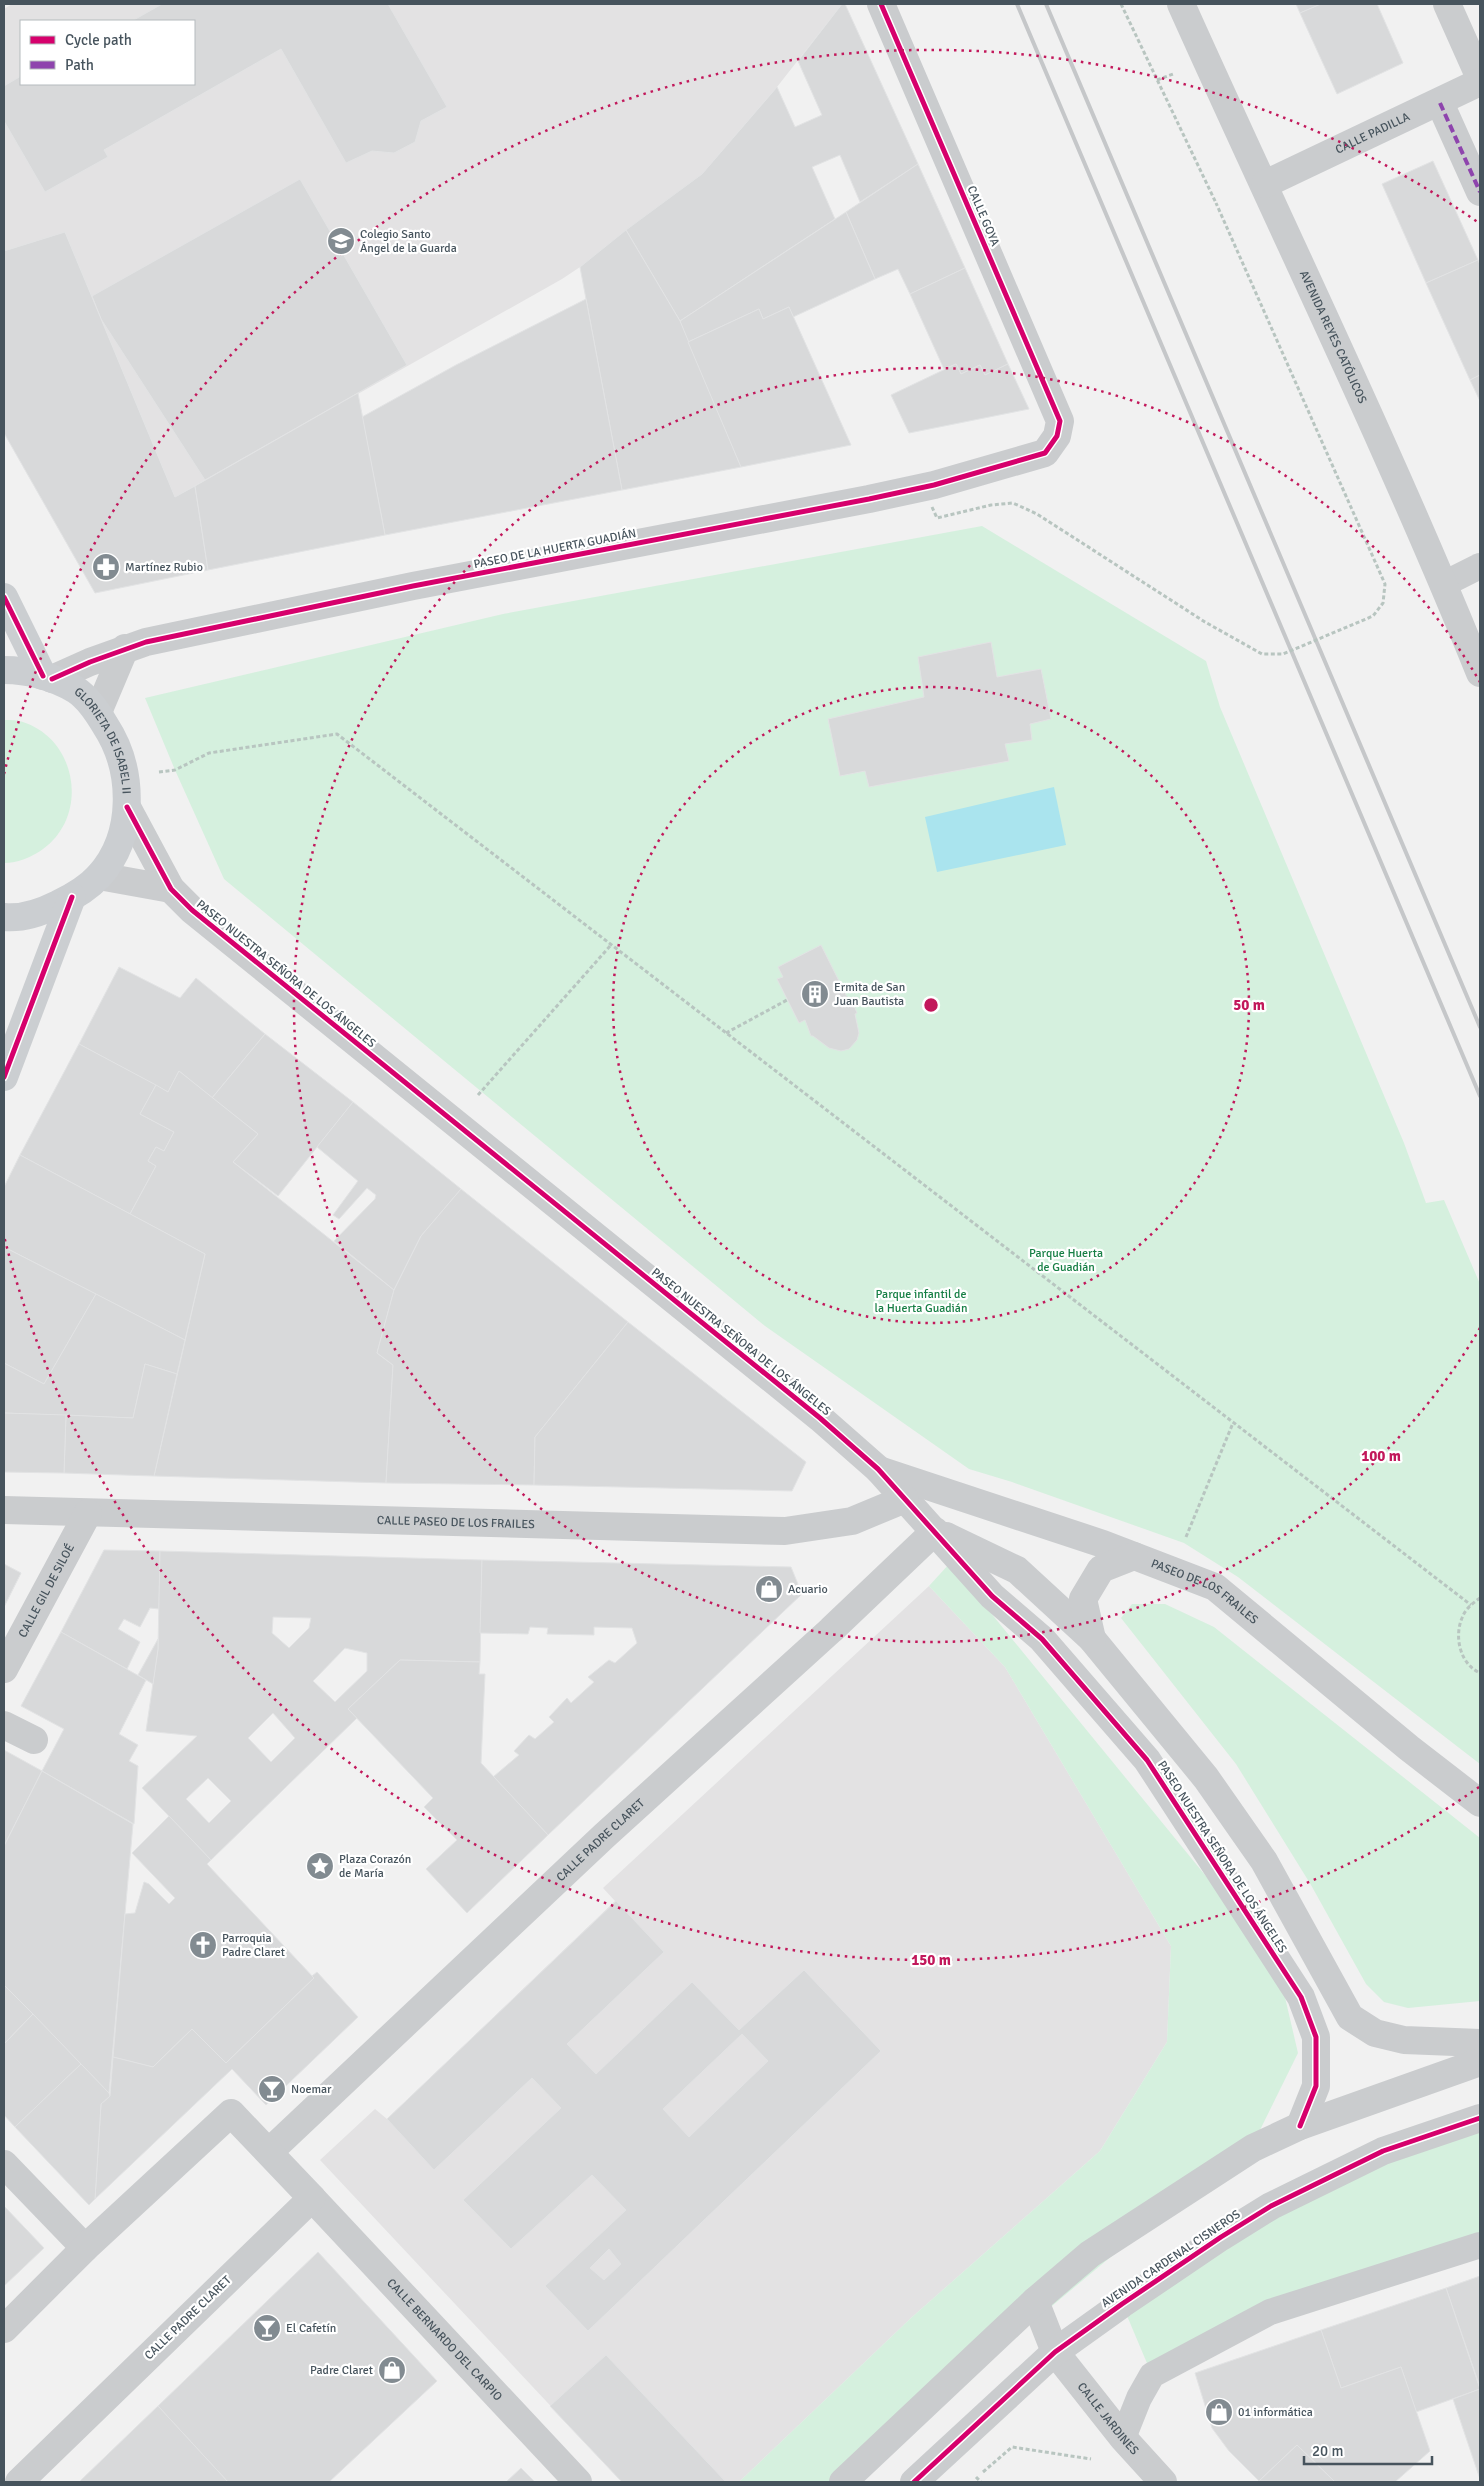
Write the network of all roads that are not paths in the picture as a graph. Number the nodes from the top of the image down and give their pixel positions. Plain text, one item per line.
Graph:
1 (881, 4) edge
2 (1182, 4) edge
3 (1447, 4) edge
4 (1480, 78) edge
5 (1480, 82) edge
6 (1440, 103) junction
7 (1266, 184) junction
8 (1480, 192) edge
9 (1057, 436) joint
10 (1480, 566) edge
11 (1444, 584) junction
12 (4, 597) edge
13 (125, 648) junction
14 (4, 670) edge
15 (1480, 672) edge
16 (48, 678) junction
17 (98, 712) junction
18 (127, 808) junction
19 (99, 876) junction
20 (171, 889) junction
21 (72, 897) junction
22 (4, 917) edge
23 (4, 1077) edge
24 (878, 1469) junction
25 (905, 1499) junction
26 (4, 1510) edge
27 (88, 1513) junction
28 (935, 1531) junction
29 (1134, 1556) junction
30 (1092, 1639) junction
31 (4, 1669) edge
32 (4, 1725) edge
33 (34, 1740) dead end
34 (1480, 1804) edge
35 (1480, 2042) edge
36 (1480, 2062) edge
37 (1480, 2118) edge
38 (1300, 2126) junction
39 (269, 2152) junction
40 (4, 2164) edge
41 (312, 2198) junction
42 (1480, 2245) edge
43 (85, 2248) junction
44 (1035, 2302) junction
45 (4, 2329) edge
46 (1055, 2352) junction
47 (1123, 2438) junction
48 (19, 2482) edge
49 (578, 2482) edge
50 (844, 2482) edge
51 (914, 2482) edge
52 (1163, 2482) edge

1 - 9 street, CALLE GOYA
2 - 7 street, AVENIDA REYES CATÓLICOS
3 - 4 street
5 - 6 street, CALLE PADILLA
6 - 7 street, CALLE PADILLA
6 - 8 street
7 - 11 street, AVENIDA REYES CATÓLICOS
9 - 13 street, PASEO DE LA HUERTA GUADIÁN
10 - 11 lane
11 - 15 street, AVENIDA REYES CATÓLICOS
12 - 16 main road
13 - 16 street, PASEO DE LA HUERTA GUADIÁN
13 - 17 street
14 - 16 main road, GLORIETA DE ISABEL II
16 - 17 main road, GLORIETA DE ISABEL II
17 - 18 main road, GLORIETA DE ISABEL II
18 - 19 main road, GLORIETA DE ISABEL II
18 - 20 street, PASEO NUESTRA SEÑORA DE LOS ÁNGELES
19 - 20 street
19 - 21 main road, GLORIETA DE ISABEL II
20 - 24 street, PASEO NUESTRA SEÑORA DE LOS ÁNGELES
21 - 22 main road, GLORIETA DE ISABEL II
21 - 23 main road
24 - 25 street, PASEO NUESTRA SEÑORA DE LOS ÁNGELES
24 - 29 street, PASEO DE LOS FRAILES
25 - 27 street, CALLE PASEO DE LOS FRAILES
25 - 28 street, PASEO NUESTRA SEÑORA DE LOS ÁNGELES
26 - 27 street, CALLE PASEO DE LOS FRAILES
27 - 31 street, CALLE GIL DE SILOÉ
28 - 30 street, PASEO NUESTRA SEÑORA DE LOS ÁNGELES
28 - 38 street, PASEO NUESTRA SEÑORA DE LOS ÁNGELES
28 - 39 street, CALLE PADRE CLARET
29 - 30 street
29 - 34 street, PASEO DE LOS FRAILES
30 - 35 street, PASEO NUESTRA SEÑORA DE LOS ÁNGELES
32 - 33 street
36 - 38 street
37 - 46 street, AVENIDA CARDENAL CISNEROS
38 - 44 street
39 - 41 street
39 - 43 street
40 - 43 street
41 - 48 street, CALLE PADRE CLARET
41 - 49 street, CALLE BERNARDO DEL CARPIO
42 - 47 lane
43 - 45 street
44 - 46 street, CALLE JARDINES
44 - 50 street
46 - 47 street, CALLE JARDINES
46 - 51 street, AVENIDA CARDENAL CISNEROS
47 - 52 street, CALLE JARDINES

